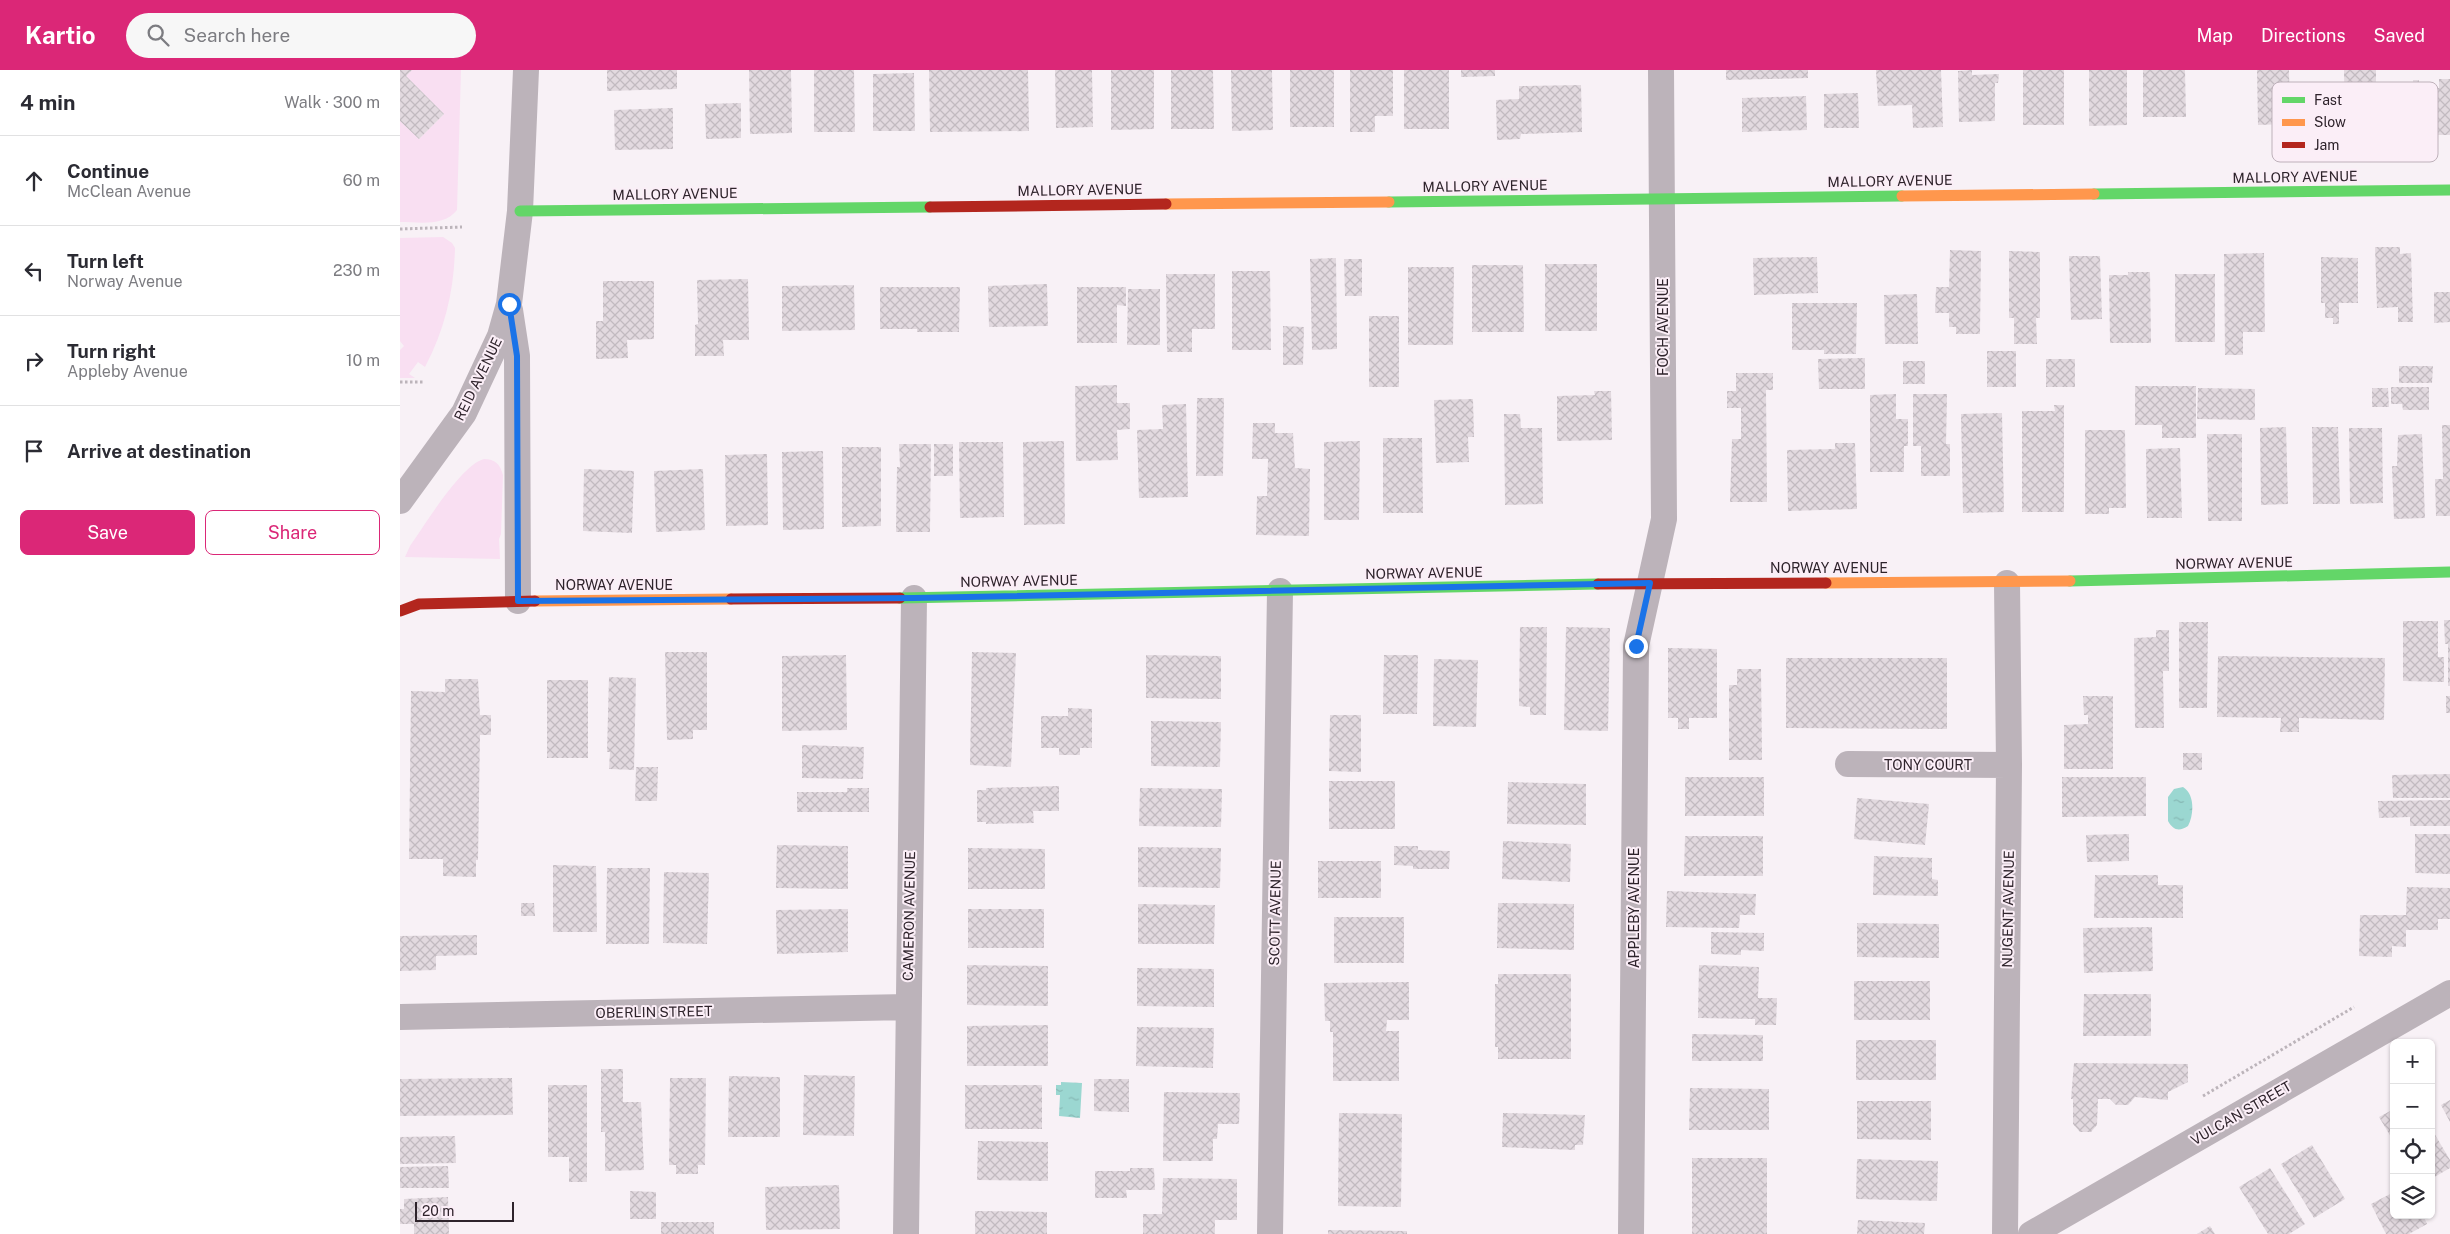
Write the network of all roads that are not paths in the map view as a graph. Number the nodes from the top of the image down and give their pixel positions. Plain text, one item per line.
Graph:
1 (526, 70) edge
2 (1661, 70) edge
3 (2450, 190) edge
4 (1662, 199) junction
5 (520, 211) junction
6 (509, 304) junction
7 (400, 501) edge
8 (2450, 572) edge
9 (1650, 583) junction
10 (2007, 583) junction
11 (1280, 591) junction
12 (914, 598) junction
13 (518, 601) junction
14 (400, 611) edge
15 (1848, 764) dead end
16 (2009, 765) junction
17 (2450, 993) edge
18 (908, 1007) junction
19 (400, 1017) edge
20 (906, 1234) edge
21 (1270, 1234) edge
22 (1632, 1234) edge
23 (2005, 1234) edge
24 (2031, 1234) edge

1 - 5 street, REID AVENUE
2 - 4 street, FOCH AVENUE
3 - 4 street, MALLORY AVENUE
4 - 5 street, MALLORY AVENUE
4 - 9 street, FOCH AVENUE
5 - 6 street, REID AVENUE
6 - 7 street, REID AVENUE
6 - 13 street
8 - 10 street, NORWAY AVENUE
9 - 10 street, NORWAY AVENUE
9 - 11 street, NORWAY AVENUE
9 - 22 street, APPLEBY AVENUE
10 - 16 street, NUGENT AVENUE
11 - 12 street, NORWAY AVENUE
11 - 21 street, SCOTT AVENUE
12 - 13 street, NORWAY AVENUE
12 - 18 street, CAMERON AVENUE
13 - 14 street, NORWAY AVENUE
15 - 16 street, TONY COURT
16 - 23 street, NUGENT AVENUE
17 - 24 street, VULCAN STREET
18 - 19 street, OBERLIN STREET
18 - 20 street, CAMERON AVENUE

